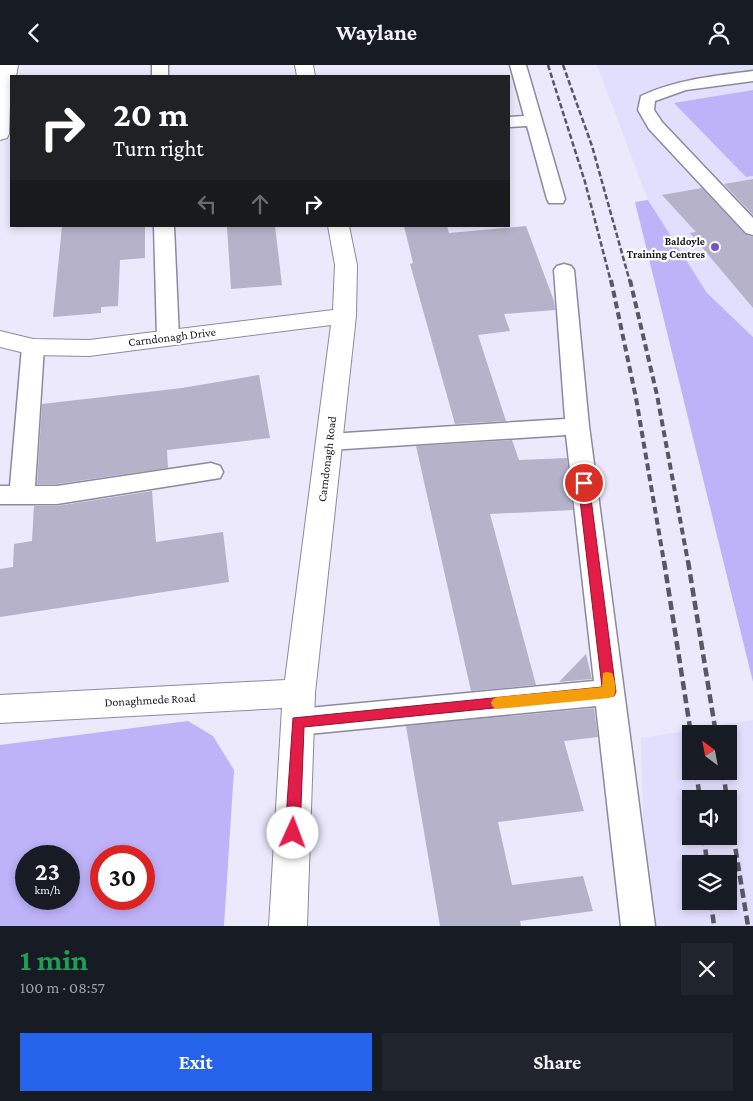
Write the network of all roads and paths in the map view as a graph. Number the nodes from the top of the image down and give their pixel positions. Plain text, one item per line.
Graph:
1 (8, 65) edge
2 (518, 65) edge
3 (753, 76) edge
4 (533, 120) junction
5 (510, 122) edge
6 (0, 134) edge
7 (556, 199) dead end
8 (164, 227) edge
9 (338, 227) edge
10 (753, 229) edge
11 (564, 270) dead end
12 (344, 316) junction
13 (168, 338) junction
14 (0, 339) edge
15 (33, 347) junction
16 (577, 426) junction
17 (329, 443) junction
18 (211, 472) dead end
19 (11, 494) edge
20 (609, 692) junction
21 (298, 707) junction
22 (0, 709) edge
23 (288, 926) edge
24 (638, 926) edge

1 - 6 street
2 - 4 lane
3 - 10 lane
4 - 5 lane
4 - 7 lane
8 - 13 lane
9 - 12 street, Carndonagh Road
11 - 16 lane
12 - 13 street, Carndonagh Drive
12 - 17 street, Carndonagh Road
13 - 15 street, Carndonagh Drive
14 - 15 street, Carndonagh Drive
15 - 19 lane
16 - 17 lane
16 - 20 lane
17 - 21 street, Carndonagh Road
18 - 19 lane
20 - 21 lane
20 - 24 lane
21 - 22 street, Donaghmede Road
21 - 23 street, Carndonagh Road

